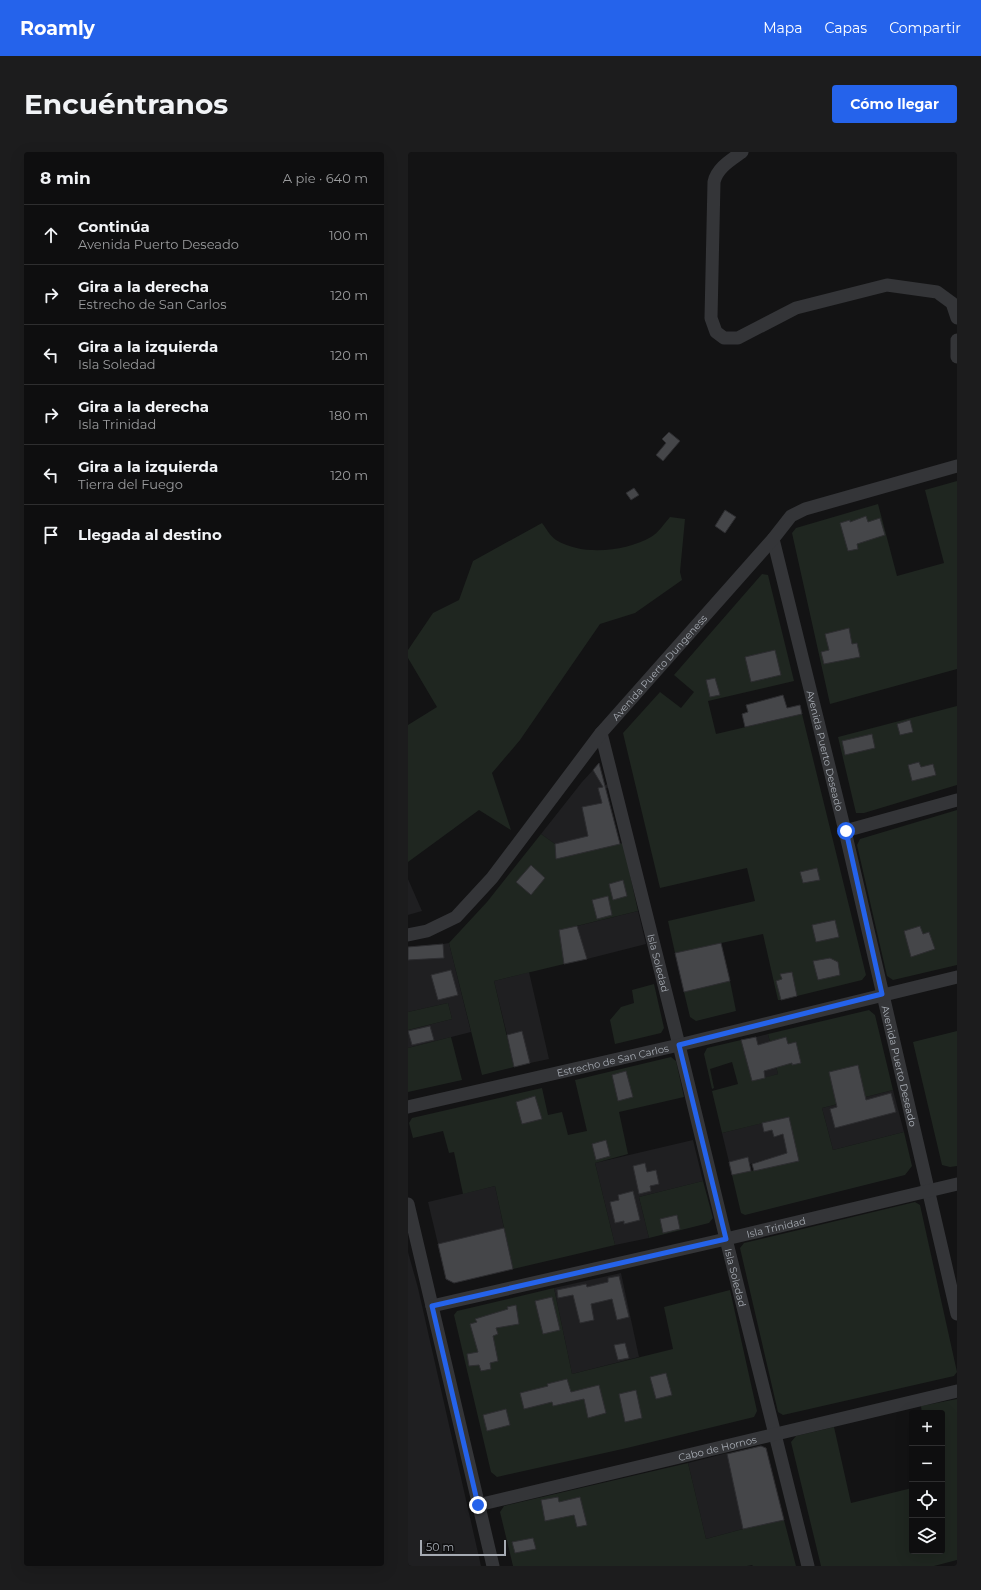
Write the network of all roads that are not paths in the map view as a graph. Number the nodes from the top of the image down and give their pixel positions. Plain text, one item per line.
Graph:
1 (742, 152) edge
2 (957, 318) edge
3 (957, 340) edge
4 (957, 357) edge
5 (957, 466) edge
6 (773, 539) junction
7 (601, 733) junction
8 (957, 800) edge
9 (846, 831) junction
10 (408, 935) edge
11 (957, 977) edge
12 (882, 994) junction
13 (679, 1045) junction
14 (408, 1107) edge
15 (957, 1184) edge
16 (928, 1191) junction
17 (408, 1204) edge
18 (726, 1239) junction
19 (432, 1306) junction
20 (957, 1314) edge
21 (957, 1391) edge
22 (775, 1434) junction
23 (478, 1505) junction
24 (493, 1566) edge
25 (808, 1566) edge

1 - 2 street
3 - 4 street
5 - 6 street, Avenida Puerto Dungeness
6 - 7 street, Avenida Puerto Dungeness
6 - 9 street, Avenida Puerto Deseado
7 - 10 street, Avenida Puerto Dungeness
7 - 13 street, Isla Soledad
8 - 9 street
9 - 12 street, Avenida Puerto Deseado
11 - 12 street, Estrecho de San Carlos
12 - 13 street, Estrecho de San Carlos
12 - 16 street, Avenida Puerto Deseado
13 - 14 street, Estrecho de San Carlos
13 - 18 street, Isla Soledad
15 - 16 street, Isla Trinidad
16 - 18 street, Isla Trinidad
16 - 20 street, Avenida Puerto Deseado
17 - 19 street
18 - 19 street, Isla Trinidad
18 - 22 street, Isla Soledad
19 - 23 street
21 - 22 street, Cabo de Hornos
22 - 23 street, Cabo de Hornos
22 - 25 street, Isla Soledad
23 - 24 street

